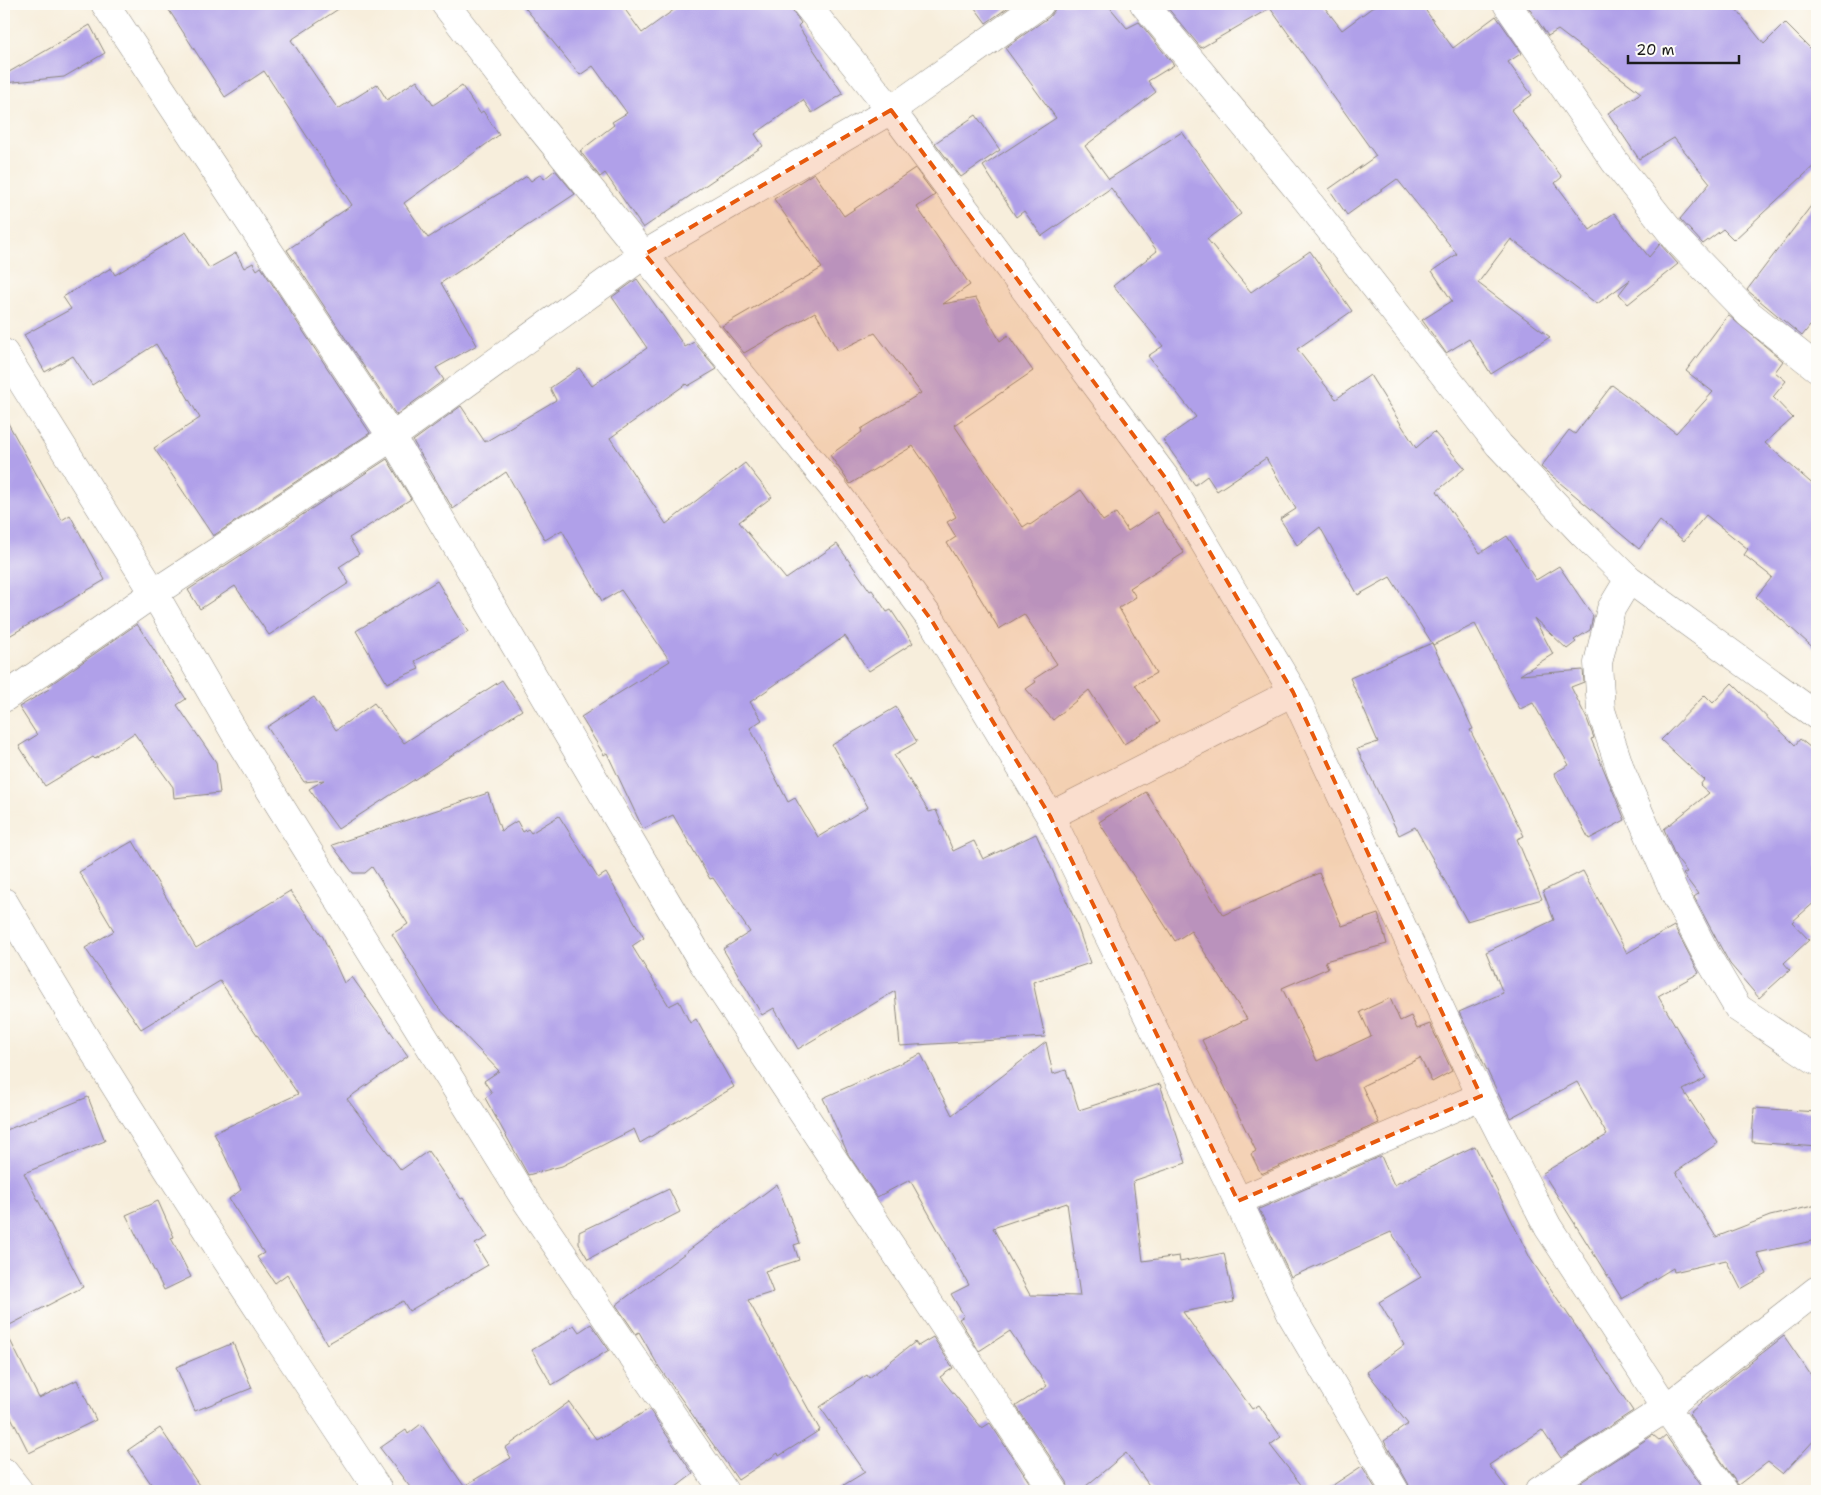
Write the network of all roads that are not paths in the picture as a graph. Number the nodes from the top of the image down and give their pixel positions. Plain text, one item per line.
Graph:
1 (105, 4) edge
2 (445, 4) edge
3 (806, 4) edge
4 (1040, 4) edge
5 (1144, 4) edge
6 (1507, 4) edge
7 (892, 110) junction
8 (645, 254) junction
9 (4, 353) edge
10 (1817, 368) edge
11 (392, 437) junction
12 (1629, 579) junction
13 (154, 593) junction
14 (1293, 692) junction
15 (4, 698) edge
16 (1817, 716) edge
17 (1050, 816) junction
18 (4, 902) edge
19 (1817, 1061) edge
20 (1481, 1096) junction
21 (1238, 1200) junction
22 (1817, 1290) edge
23 (1666, 1408) junction
24 (4, 1472) edge
25 (19, 1491) edge
26 (379, 1491) edge
27 (724, 1491) edge
28 (1054, 1491) edge
29 (1395, 1491) edge
30 (1539, 1491) edge
31 (1724, 1491) edge

1 - 11 street
2 - 8 street
3 - 7 street
4 - 7 street
5 - 12 street
6 - 10 street
7 - 8 street
7 - 14 street
8 - 11 street
8 - 17 street
9 - 13 street
11 - 13 street
11 - 28 street
12 - 16 street
12 - 19 street
13 - 15 street
13 - 27 street
14 - 17 street
14 - 20 street
17 - 21 street
18 - 26 street
20 - 21 street
20 - 23 street
21 - 29 street
22 - 23 street
23 - 30 street
23 - 31 street
24 - 25 street

